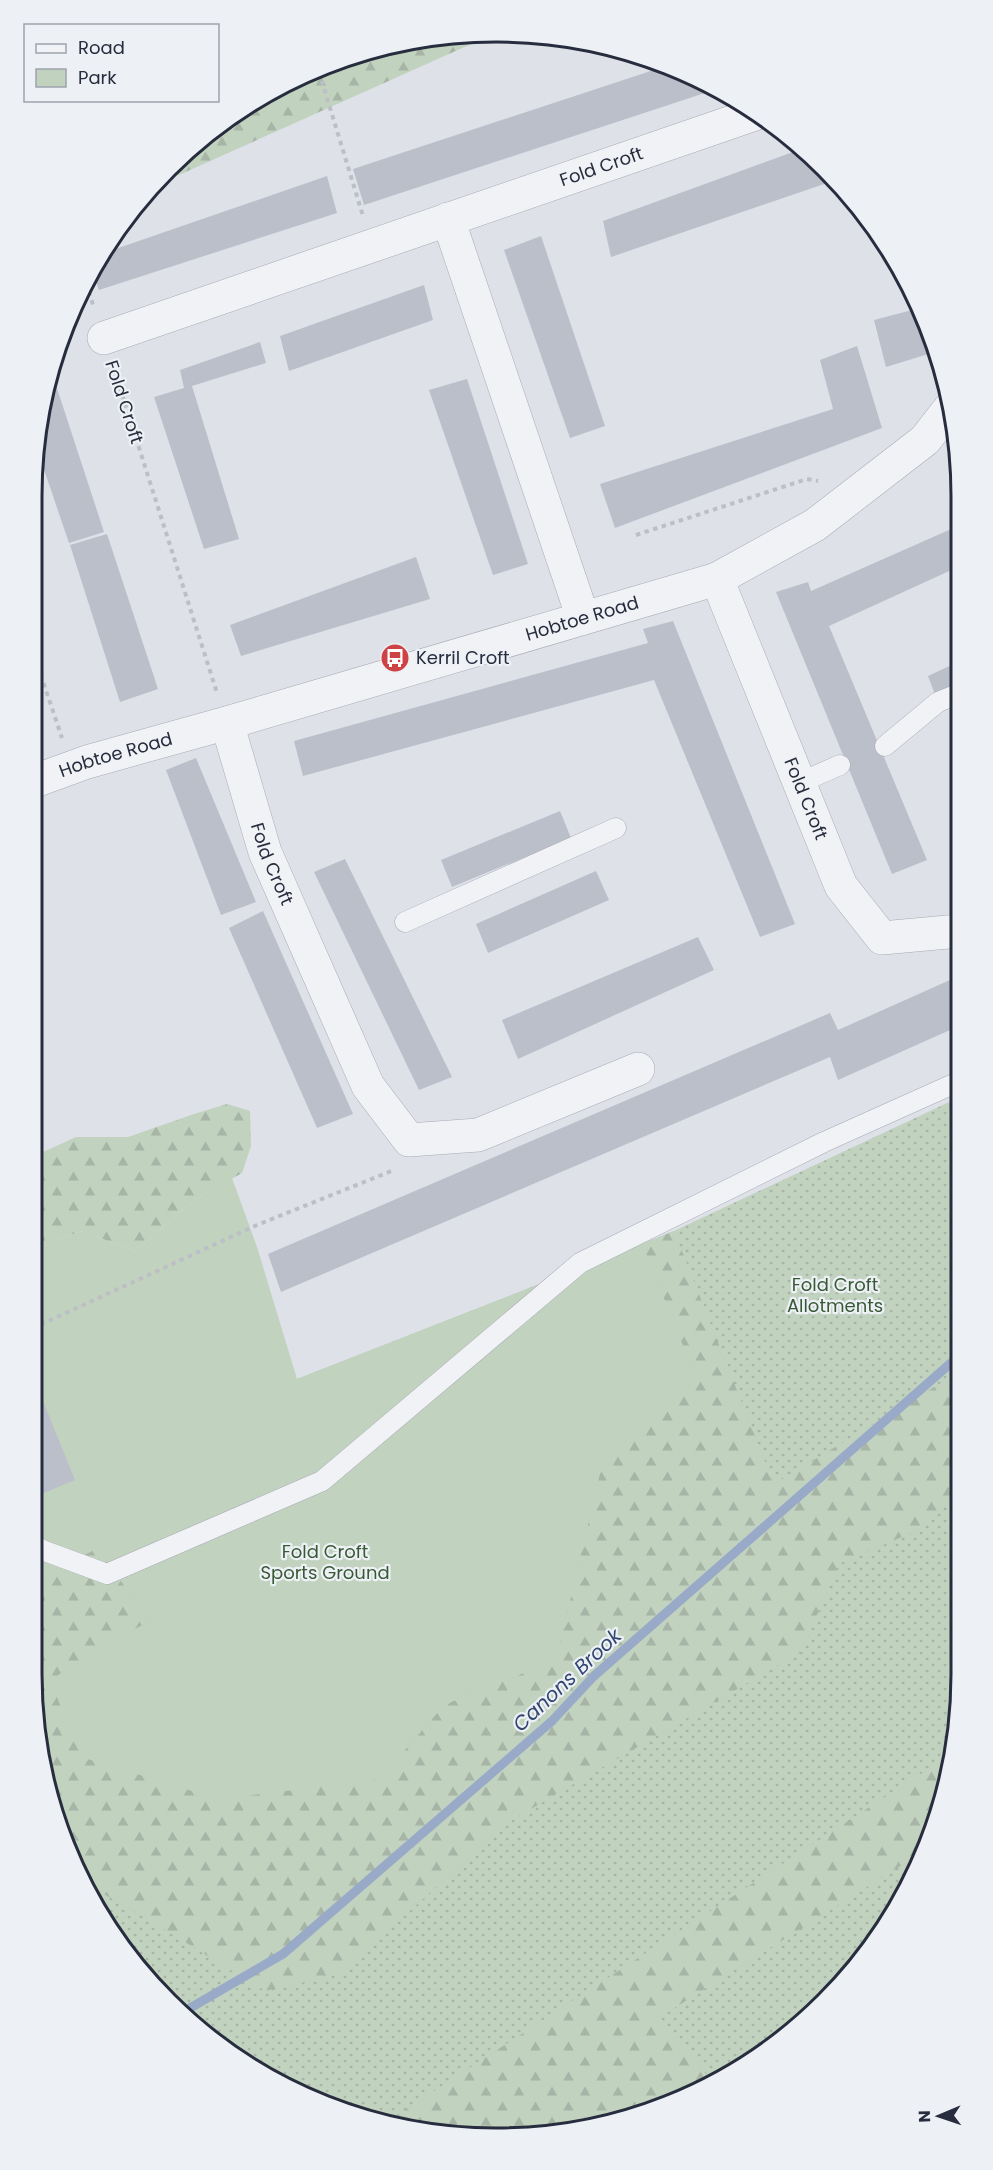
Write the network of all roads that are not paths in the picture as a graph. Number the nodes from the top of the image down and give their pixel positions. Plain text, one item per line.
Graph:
1 (746, 117) edge
2 (448, 219) junction
3 (104, 338) road end
4 (943, 416) edge
5 (717, 579) junction
6 (583, 618) junction
7 (951, 697) edge
8 (227, 723) junction
9 (885, 746) dead end
10 (840, 765) dead end
11 (42, 778) edge
12 (799, 783) junction
13 (616, 828) dead end
14 (405, 922) dead end
15 (951, 933) edge
16 (638, 1069) dead end
17 (951, 1085) edge
18 (42, 1550) edge

1 - 2 street, Fold Croft
2 - 3 street, Fold Croft
2 - 6 street
4 - 5 street, Hobtoe Road
5 - 6 street, Hobtoe Road
5 - 12 street, Fold Croft
6 - 8 street, Hobtoe Road
7 - 9 lane
8 - 11 street, Hobtoe Road
8 - 16 street, Fold Croft
10 - 12 lane
12 - 15 street, Fold Croft
13 - 14 lane
17 - 18 lane

